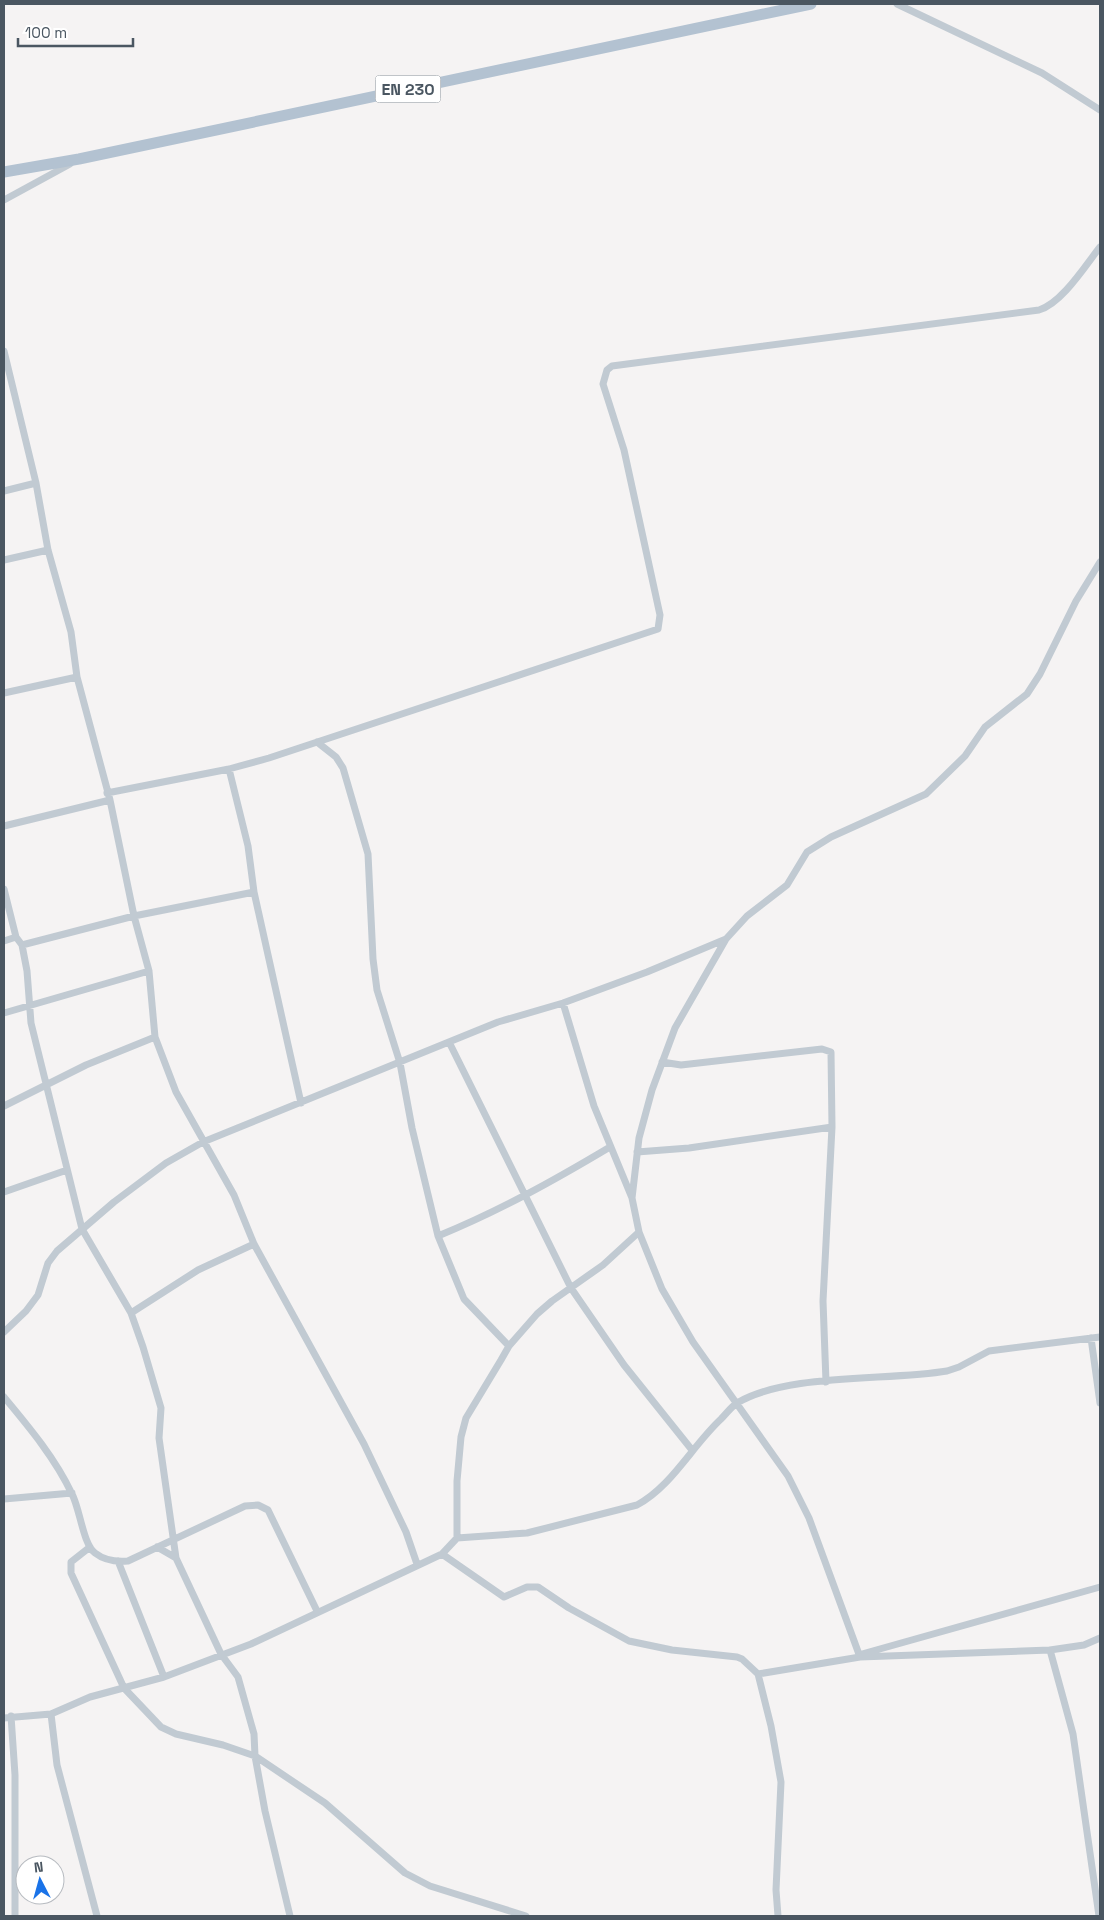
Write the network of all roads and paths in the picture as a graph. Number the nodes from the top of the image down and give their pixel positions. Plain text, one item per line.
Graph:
1 (811, 4) edge
2 (897, 4) edge
3 (1100, 110) edge
4 (79, 159) junction
5 (4, 172) edge
6 (4, 200) edge
7 (1100, 247) edge
8 (4, 351) edge
9 (36, 483) junction
10 (4, 491) edge
11 (48, 550) junction
12 (4, 560) edge
13 (1100, 562) edge
14 (77, 677) junction
15 (4, 693) edge
16 (317, 742) junction
17 (229, 768) junction
18 (108, 797) junction
19 (4, 826) edge
20 (4, 889) edge
21 (254, 892) junction
22 (134, 916) junction
23 (16, 937) junction
24 (726, 939) junction
25 (4, 940) edge
26 (22, 944) junction
27 (149, 972) junction
28 (563, 1003) junction
29 (30, 1005) junction
30 (4, 1013) edge
31 (155, 1037) junction
32 (450, 1044) junction
33 (662, 1062) junction
34 (400, 1063) junction
35 (46, 1086) junction
36 (301, 1102) junction
37 (4, 1106) edge
38 (832, 1127) junction
39 (203, 1142) junction
40 (610, 1147) junction
41 (637, 1152) junction
42 (67, 1170) junction
43 (4, 1192) edge
44 (524, 1197) junction
45 (632, 1198) junction
46 (82, 1229) junction
47 (639, 1232) junction
48 (438, 1236) junction
49 (254, 1244) junction
50 (571, 1288) junction
51 (131, 1313) junction
52 (4, 1332) edge
53 (1100, 1337) edge
54 (1091, 1338) junction
55 (509, 1346) junction
56 (826, 1382) junction
57 (4, 1397) edge
58 (1100, 1403) edge
59 (737, 1404) junction
60 (692, 1450) junction
61 (72, 1493) junction
62 (4, 1498) edge
63 (457, 1538) junction
64 (174, 1539) junction
65 (90, 1547) junction
66 (157, 1547) junction
67 (442, 1554) junction
68 (176, 1558) junction
69 (118, 1562) junction
70 (417, 1564) junction
71 (1100, 1587) edge
72 (317, 1611) junction
73 (1100, 1638) edge
74 (1050, 1650) junction
75 (221, 1654) junction
76 (860, 1656) junction
77 (758, 1674) junction
78 (164, 1677) junction
79 (124, 1688) junction
80 (51, 1714) junction
81 (7, 1717) edge
82 (255, 1756) junction
83 (15, 1916) edge
84 (97, 1916) edge
85 (290, 1916) edge
86 (526, 1916) edge
87 (778, 1916) edge
88 (1099, 1916) edge

1 - 4 main road, EN 230
2 - 3 street
4 - 5 main road, EN 230
4 - 6 street
7 - 16 street
8 - 9 street
9 - 10 street
9 - 11 street
11 - 12 street
11 - 14 street
13 - 24 street
14 - 15 street
14 - 18 street
16 - 17 street
16 - 34 street
17 - 18 street
17 - 21 street
18 - 19 street
18 - 22 street
20 - 23 street
21 - 22 street
21 - 36 street
22 - 26 street
22 - 27 street
23 - 25 street
23 - 26 street
24 - 28 street
24 - 33 street
26 - 29 street
27 - 29 street
27 - 31 street
28 - 32 street
28 - 40 street
29 - 30 street
29 - 35 street
31 - 35 street
31 - 39 street
32 - 34 street
32 - 44 street
33 - 38 street
33 - 41 street
34 - 36 street
34 - 48 street
35 - 37 street
35 - 42 street
36 - 39 street
38 - 41 street
38 - 56 street
39 - 46 street
39 - 49 street
40 - 44 street
40 - 45 street
41 - 45 street
42 - 43 street
42 - 46 street
44 - 48 street
44 - 50 street
45 - 47 street
46 - 51 street
46 - 52 street
47 - 50 street
47 - 59 street
48 - 55 street
49 - 51 street
49 - 70 street
50 - 55 street
50 - 60 street
51 - 64 street
53 - 54 street
54 - 56 street
54 - 58 street
55 - 63 street
56 - 59 street
57 - 61 street
59 - 60 street
59 - 76 street
60 - 63 street
61 - 62 street
61 - 65 street
63 - 67 street
64 - 66 street
64 - 68 street
64 - 72 street
65 - 69 street
65 - 79 street
66 - 68 street
66 - 69 street
67 - 70 street
67 - 77 street
68 - 75 street
69 - 78 street
70 - 72 street
71 - 76 street
72 - 75 street
73 - 74 street
74 - 76 street
74 - 88 street
75 - 78 street
75 - 82 street
76 - 77 street
77 - 87 street
78 - 79 street
79 - 80 street
79 - 82 street
80 - 81 street
80 - 84 street
81 - 83 street
82 - 85 street
82 - 86 street

